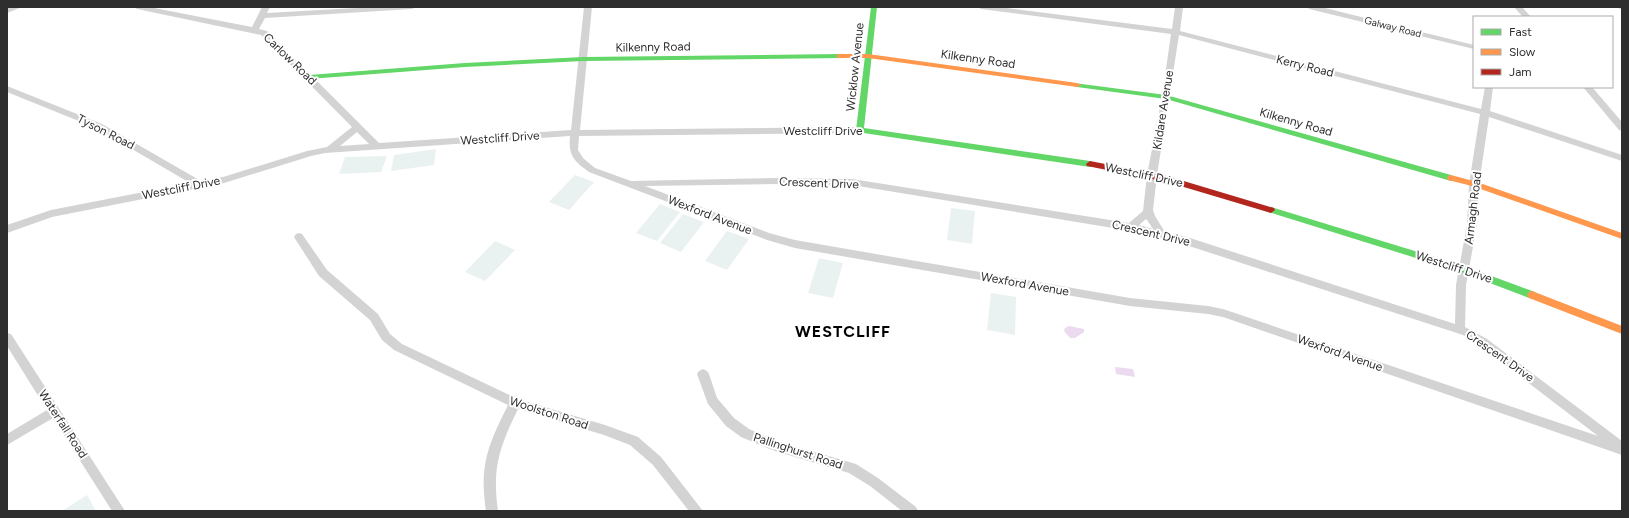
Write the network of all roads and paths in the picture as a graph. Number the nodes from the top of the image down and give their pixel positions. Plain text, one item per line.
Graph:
1 (18, 7) edge
2 (137, 7) edge
3 (266, 7) edge
4 (412, 7) edge
5 (588, 7) edge
6 (874, 7) edge
7 (981, 7) edge
8 (1179, 7) edge
9 (1312, 7) edge
10 (1518, 7) edge
11 (7, 11) edge
12 (262, 16) junction
13 (1526, 16) edge
14 (255, 30) junction
15 (1175, 32) junction
16 (1473, 47) edge
17 (868, 56) junction
18 (584, 60) junction
19 (309, 77) junction
20 (1489, 88) edge
21 (1588, 88) edge
22 (7, 89) edge
23 (1166, 97) junction
24 (1486, 113) junction
25 (357, 127) junction
26 (1622, 128) edge
27 (860, 130) junction
28 (574, 133) junction
29 (378, 147) junction
30 (329, 150) junction
31 (1622, 158) edge
32 (1152, 175) junction
33 (678, 182) junction
34 (630, 184) junction
35 (1474, 184) junction
36 (200, 185) junction
37 (673, 201) junction
38 (1148, 212) junction
39 (1131, 227) junction
40 (7, 229) edge
41 (1161, 233) junction
42 (1622, 236) edge
43 (299, 237) dead end
44 (1464, 269) junction
45 (1460, 329) junction
46 (1622, 330) edge
47 (7, 337) edge
48 (703, 374) dead end
49 (515, 403) junction
50 (55, 411) junction
51 (7, 440) edge
52 (1622, 449) edge
53 (119, 511) edge
54 (492, 511) edge
55 (697, 511) edge
56 (912, 511) edge

1 - 11 street
2 - 14 street, Carlow Road
3 - 12 street
4 - 12 street
5 - 18 street, Wexford Avenue
6 - 17 street, Wicklow Avenue
7 - 15 street, Kerry Road
8 - 15 street, Kildare Avenue
9 - 16 street, Galway Road
10 - 13 street
12 - 14 street
14 - 19 street, Carlow Road
15 - 23 street, Kildare Avenue
15 - 24 street, Kerry Road
17 - 18 street, Kilkenny Road
17 - 23 street, Kilkenny Road
17 - 27 street, Wicklow Avenue
18 - 19 street, Kilkenny Road
18 - 28 street, Wexford Avenue
19 - 25 street, Carlow Road
20 - 24 street, Armagh Road
21 - 26 street
22 - 36 street, Tyson Road
23 - 32 street, Kildare Avenue
23 - 35 street, Kilkenny Road
24 - 31 street, Kerry Road
24 - 35 street, Armagh Road
25 - 29 street, Carlow Road
25 - 30 street
27 - 28 street, Westcliff Drive
27 - 32 street, Westcliff Drive
28 - 29 street, Westcliff Drive
28 - 34 street, Wexford Avenue
29 - 30 street, Westcliff Drive
30 - 36 street, Westcliff Drive
32 - 38 street, Kildare Avenue
32 - 44 street, Westcliff Drive
33 - 34 street, Crescent Drive
33 - 37 street
33 - 39 street, Crescent Drive
34 - 37 street, Wexford Avenue
35 - 42 street, Kilkenny Road
35 - 44 street, Armagh Road
36 - 40 street, Westcliff Drive
37 - 52 street, Wexford Avenue
38 - 39 street
38 - 41 street
39 - 41 street, Crescent Drive
41 - 45 street, Crescent Drive
43 - 49 street, Woolston Road
44 - 45 street, Armagh Road
44 - 46 street, Westcliff Drive
45 - 52 street, Crescent Drive
47 - 50 street, Waterfall Road
48 - 56 street, Pallinghurst Road
49 - 54 street
49 - 55 street, Woolston Road
50 - 51 street
50 - 53 street, Waterfall Road

